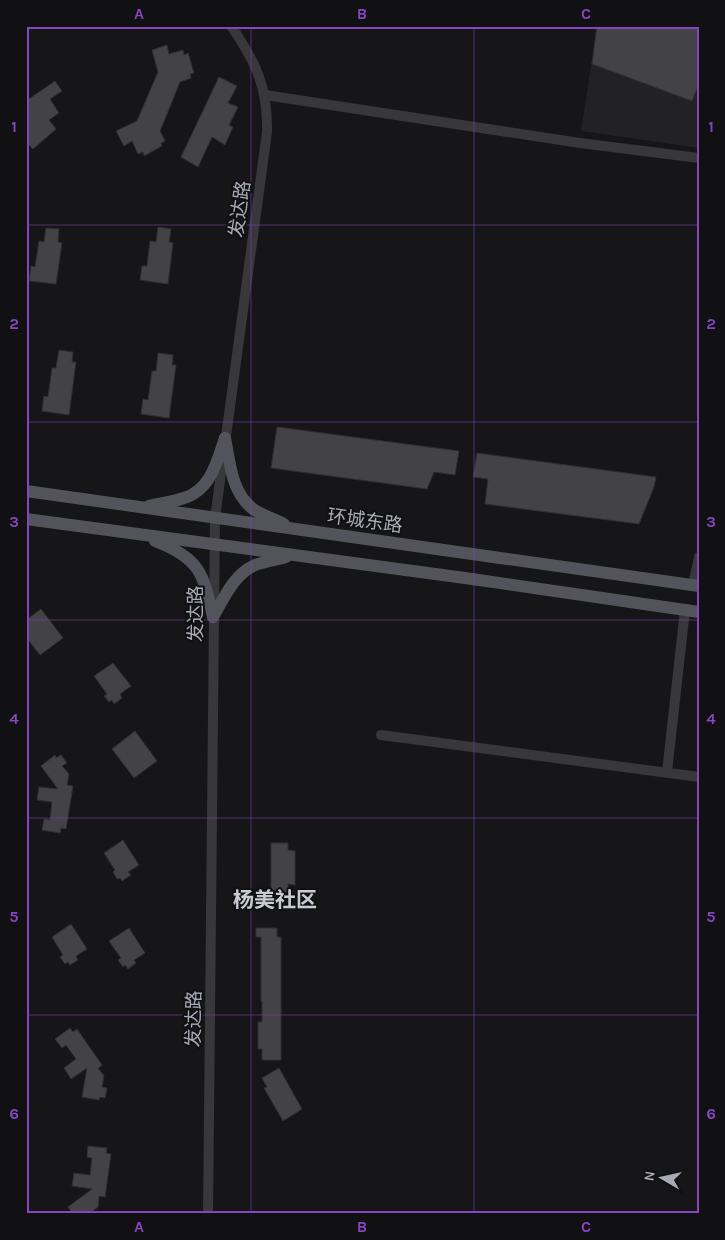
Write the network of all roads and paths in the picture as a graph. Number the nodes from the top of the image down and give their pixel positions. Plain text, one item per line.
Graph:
1 (231, 26) edge
2 (265, 95) junction
3 (699, 158) edge
4 (226, 438) junction
5 (26, 491) edge
6 (140, 507) junction
7 (215, 518) junction
8 (26, 519) edge
9 (296, 530) junction
10 (138, 534) junction
11 (213, 544) junction
12 (296, 555) junction
13 (699, 556) edge
14 (696, 585) edge
15 (685, 610) junction
16 (699, 612) edge
17 (213, 617) junction
18 (381, 735) dead end
19 (667, 772) junction
20 (699, 777) edge
21 (208, 1214) edge

1 - 2 street, 发达路
2 - 3 street
2 - 4 street, 发达路
4 - 6 main road
4 - 7 street, 发达路
4 - 9 main road
5 - 6 main road, 环城东路
6 - 7 main road, 环城东路
7 - 9 main road, 环城东路
7 - 11 street, 发达路
8 - 10 main road
9 - 14 main road, 环城东路
10 - 11 main road
10 - 17 main road
11 - 12 main road
11 - 17 street, 发达路
12 - 15 main road
12 - 17 main road
13 - 14 street
15 - 16 main road
15 - 19 street
17 - 21 street, 发达路
18 - 19 street
19 - 20 street

